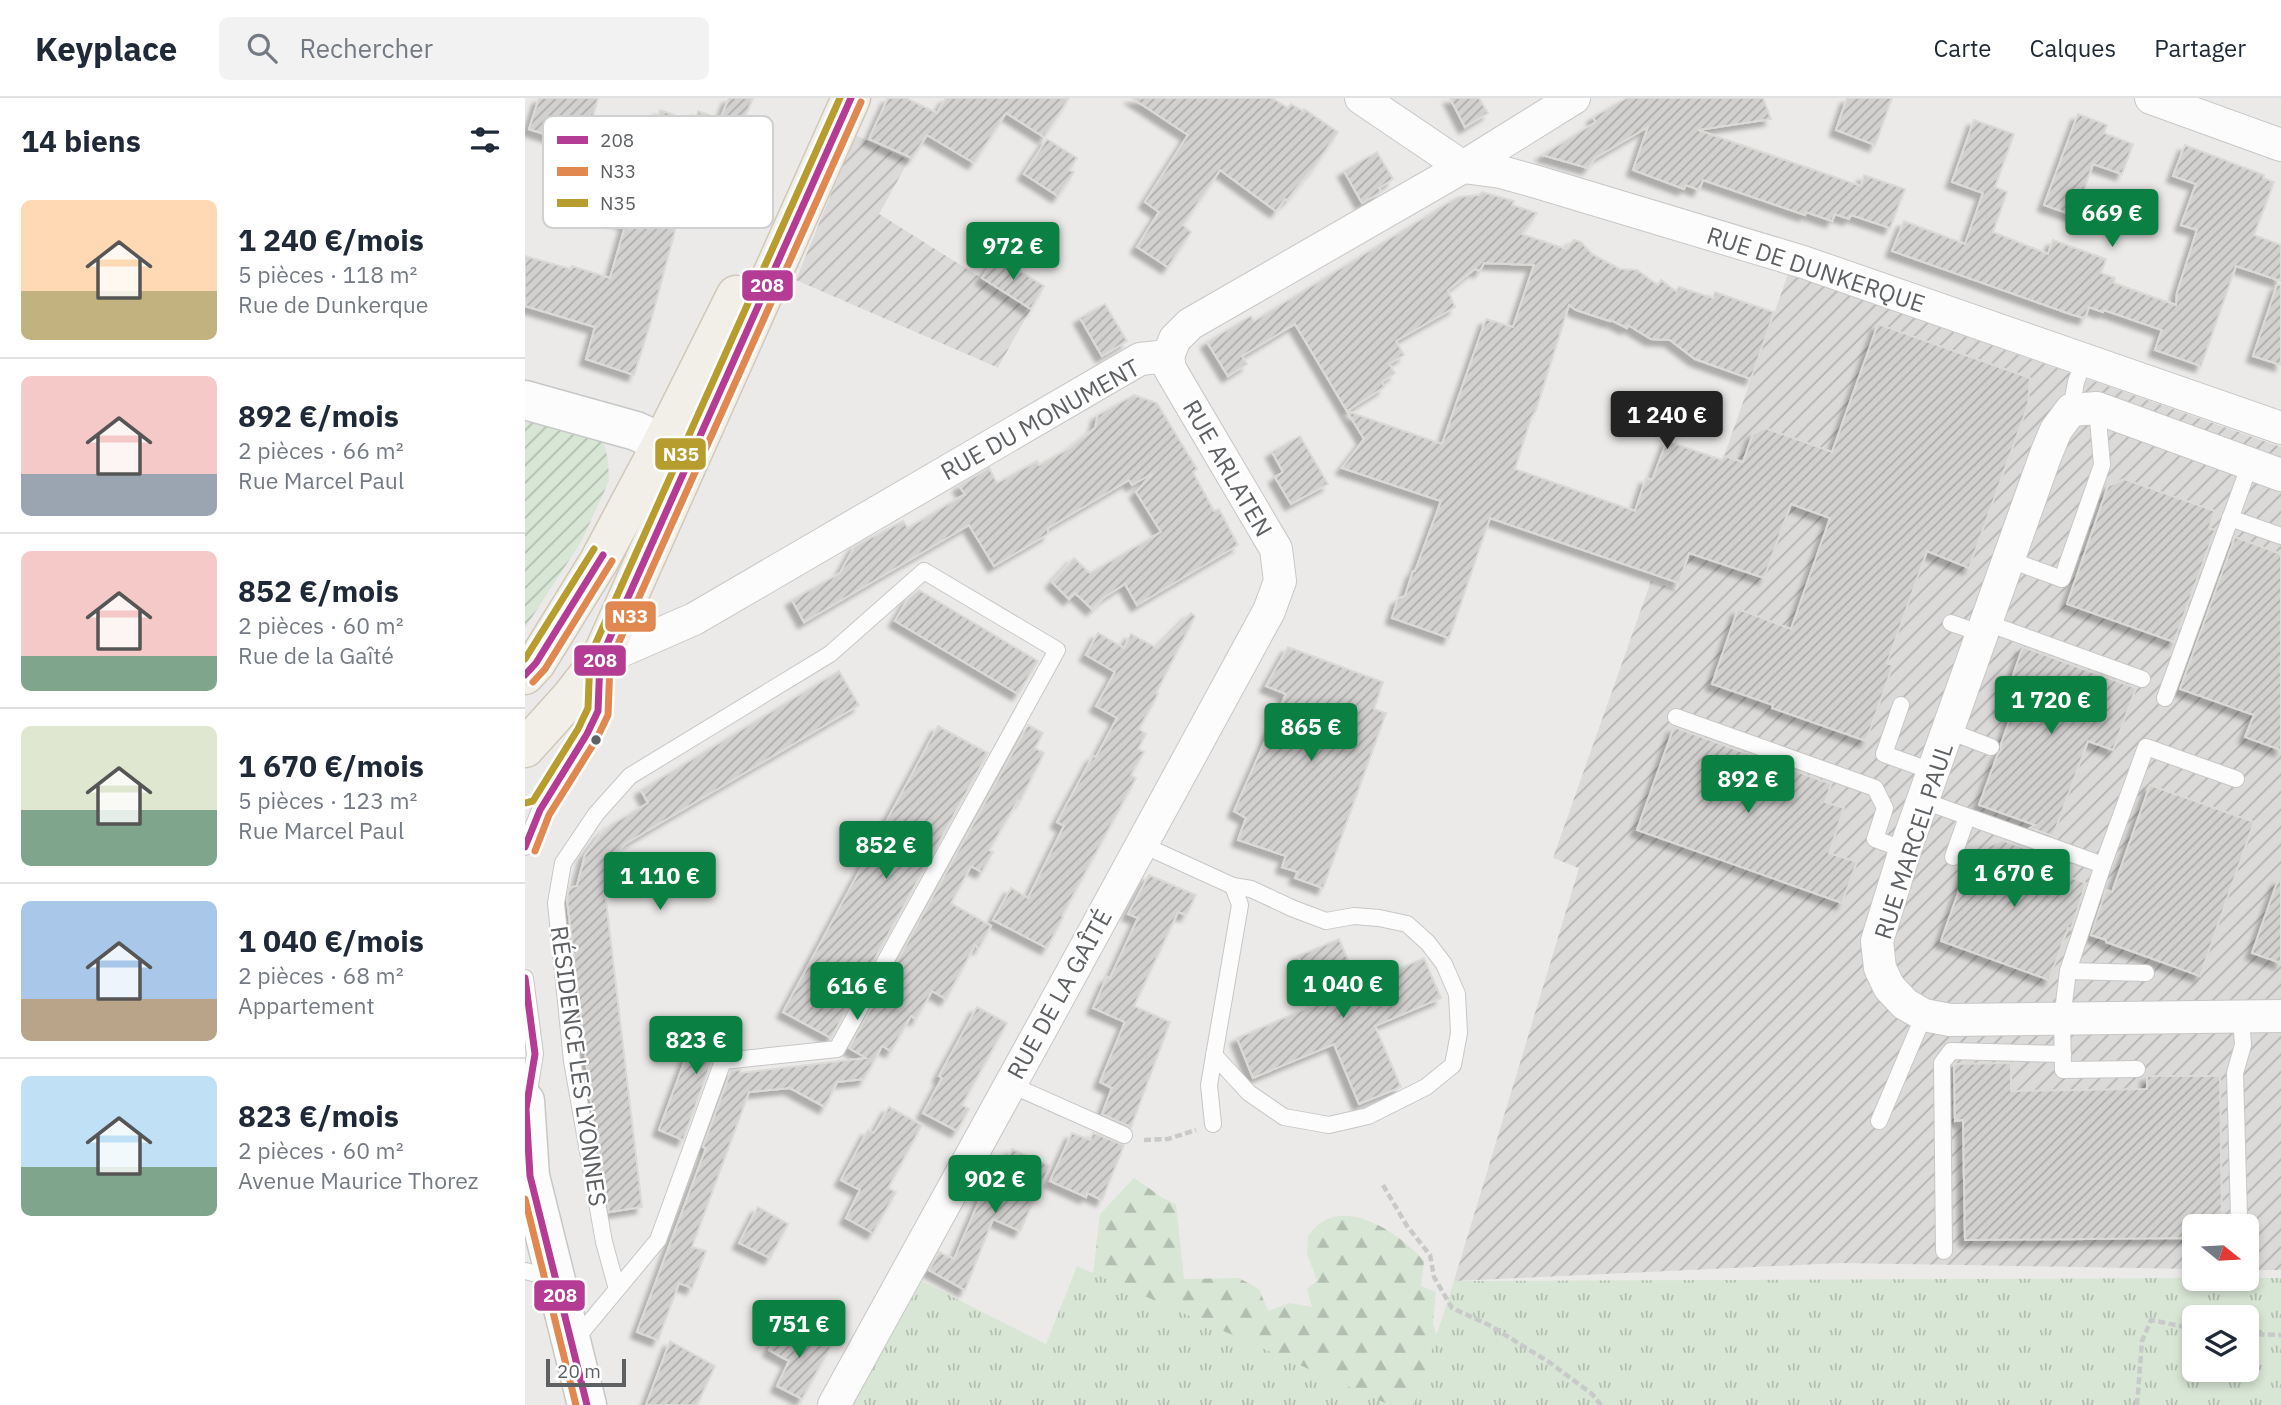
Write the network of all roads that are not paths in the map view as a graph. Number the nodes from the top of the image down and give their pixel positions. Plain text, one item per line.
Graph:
1 (823, 98) edge
2 (851, 98) edge
3 (1361, 98) edge
4 (1574, 98) edge
5 (2151, 98) edge
6 (2281, 145) edge
7 (1463, 167) junction
8 (773, 216) edge
9 (767, 228) edge
10 (1168, 356) junction
11 (2084, 360) junction
12 (525, 400) edge
13 (2084, 409) junction
14 (2281, 428) edge
15 (662, 443) junction
16 (2250, 464) junction
17 (2281, 475) edge
18 (2230, 518) junction
19 (2281, 536) edge
20 (2010, 560) junction
21 (1280, 581) joint
22 (1951, 623) dead end
23 (1985, 629) junction
24 (600, 660) junction
25 (525, 675) edge
26 (2142, 678) dead end
27 (2165, 698) dead end
28 (1901, 705) dead end
29 (1676, 717) dead end
30 (1949, 732) junction
31 (1991, 747) dead end
32 (525, 748) edge
33 (1934, 772) junction
34 (2236, 779) dead end
35 (1924, 801) junction
36 (532, 812) edge
37 (1967, 817) junction
38 (1143, 845) junction
39 (525, 847) edge
40 (1905, 850) junction
41 (1953, 857) dead end
42 (2103, 865) junction
43 (1233, 886) junction
44 (2068, 971) junction
45 (2146, 973) dead end
46 (525, 978) edge
47 (1924, 1015) junction
48 (2241, 1016) junction
49 (2281, 1016) edge
50 (2062, 1018) junction
51 (2063, 1054) junction
52 (1214, 1055) junction
53 (2137, 1069) dead end
54 (1009, 1084) junction
55 (526, 1105) edge
56 (1879, 1121) dead end
57 (1213, 1124) road end
58 (1124, 1135) road end
59 (529, 1189) edge
60 (2239, 1214) edge
61 (1944, 1251) dead end
62 (541, 1275) edge
63 (617, 1289) junction
64 (571, 1345) junction
65 (587, 1405) edge
66 (834, 1405) edge

1 - 8 main road
2 - 24 main road
3 - 7 street, RUE DE DUNKERQUE
4 - 7 street, RUE DU MONUMENT
5 - 6 street
7 - 10 street, RUE DU MONUMENT
7 - 11 street, RUE DE DUNKERQUE
9 - 15 main road
10 - 21 street, RUE ARLATEN
10 - 24 street, RUE DU MONUMENT
11 - 13 lane
11 - 14 street, RUE DE DUNKERQUE
12 - 15 main road
13 - 16 street
13 - 20 street, RUE MARCEL PAUL
13 - 20 lane
15 - 25 main road
16 - 17 street
16 - 18 lane
18 - 19 lane
18 - 27 lane
20 - 23 street, RUE MARCEL PAUL
21 - 38 street, RUE DE LA GAÎTÉ
22 - 23 lane
23 - 26 lane
23 - 30 street, RUE MARCEL PAUL
24 - 32 main road
24 - 36 lane
28 - 33 lane
29 - 40 lane
30 - 31 lane
30 - 33 street, RUE MARCEL PAUL
33 - 35 street, RUE MARCEL PAUL
34 - 42 lane
35 - 37 lane
35 - 40 street, RUE MARCEL PAUL
36 - 39 lane
37 - 41 lane
37 - 42 lane
38 - 43 lane
38 - 54 street, RUE DE LA GAÎTÉ
40 - 47 street, RUE MARCEL PAUL
42 - 44 lane
43 - 52 lane
43 - 52 lane
44 - 45 lane
44 - 50 lane
46 - 55 lane
47 - 50 street, RUE MARCEL PAUL
47 - 56 lane
48 - 49 street, RUE MARCEL PAUL
48 - 50 street, RUE MARCEL PAUL
48 - 60 lane
50 - 51 lane
51 - 53 lane
51 - 61 lane
52 - 57 lane
54 - 58 lane
54 - 66 street, RUE DE LA GAÎTÉ
55 - 59 main road
59 - 62 main road
62 - 64 main road
63 - 63 lane, RÉSIDENCE LES LYONNES
63 - 64 lane
64 - 65 main road

